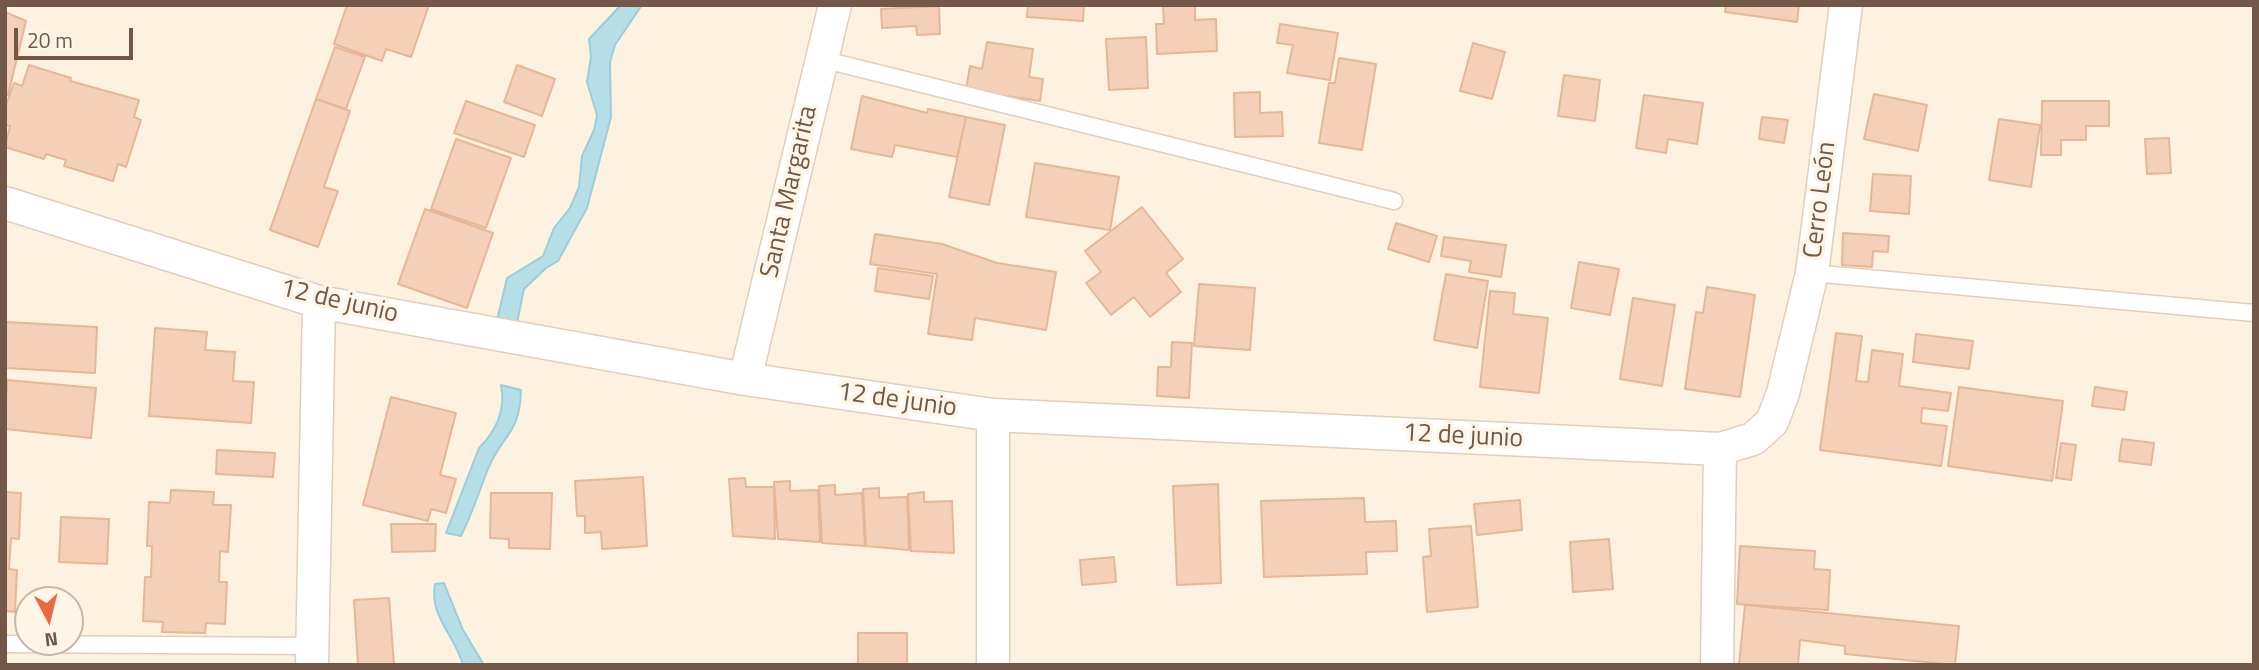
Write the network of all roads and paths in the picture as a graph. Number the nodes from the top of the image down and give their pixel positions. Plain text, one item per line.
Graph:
1 (835, 5) edge
2 (1846, 5) edge
3 (821, 59) junction
4 (1394, 201) dead end
5 (5, 203) edge
6 (1812, 273) junction
7 (318, 302) junction
8 (2254, 313) edge
9 (745, 379) junction
10 (1783, 393) joint
11 (993, 415) junction
12 (1720, 449) junction
13 (5, 644) edge
14 (312, 655) edge
15 (993, 665) edge
16 (1717, 665) edge

1 - 3 street, Santa Margarita
2 - 6 street, Cerro León
3 - 4 lane
3 - 9 street, Santa Margarita
5 - 7 street, 12 de junio
6 - 8 lane
6 - 10 street, Cerro León
7 - 9 street, 12 de junio
7 - 14 street
9 - 11 street, 12 de junio
10 - 12 street, 12 de junio
11 - 12 street, 12 de junio
11 - 15 street
12 - 16 street
13 - 14 lane

